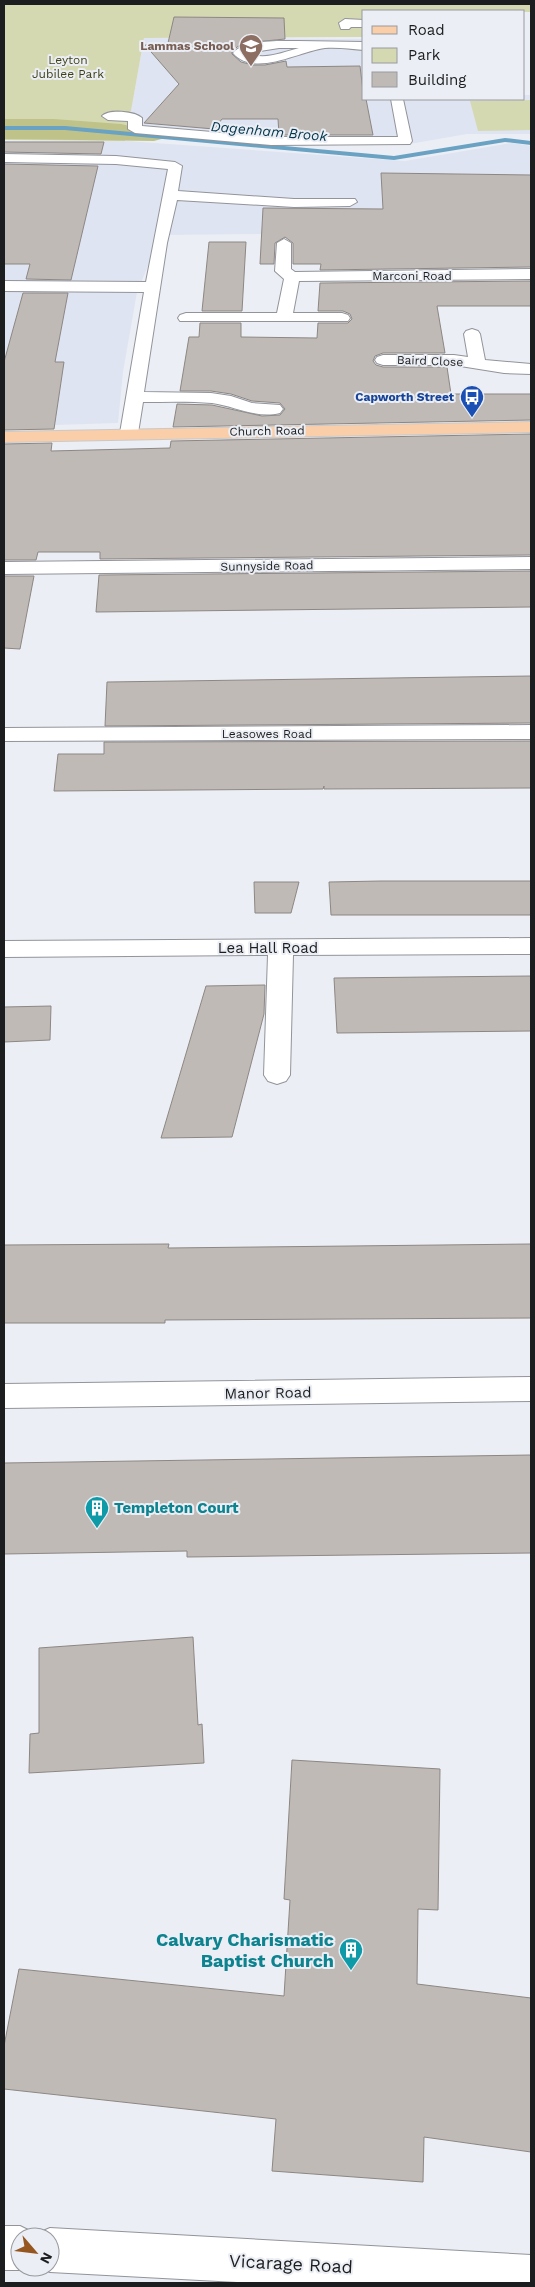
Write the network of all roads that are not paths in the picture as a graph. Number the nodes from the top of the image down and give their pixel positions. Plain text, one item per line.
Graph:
1 (362, 24) edge
2 (345, 27) dead end
3 (320, 46) junction
4 (362, 46) edge
5 (397, 100) edge
6 (108, 116) dead end
7 (4, 158) edge
8 (170, 195) junction
9 (350, 202) dead end
10 (284, 243) dead end
11 (531, 274) edge
12 (292, 276) junction
13 (4, 286) edge
14 (153, 287) junction
15 (186, 318) dead end
16 (284, 318) junction
17 (342, 318) dead end
18 (472, 334) dead end
19 (383, 360) dead end
20 (478, 364) junction
21 (531, 369) edge
22 (135, 396) junction
23 (274, 409) dead end
24 (531, 427) edge
25 (129, 433) junction
26 (4, 437) edge
27 (531, 563) edge
28 (4, 568) edge
29 (531, 732) edge
30 (4, 735) edge
31 (531, 946) edge
32 (281, 948) junction
33 (4, 949) edge
34 (277, 1075) dead end
35 (531, 1389) edge
36 (4, 1396) edge
37 (60, 2251) edge
38 (389, 2276) edge
39 (531, 2276) edge

1 - 2 street
3 - 3 street
3 - 4 street
5 - 6 street
7 - 8 street
8 - 9 street
8 - 14 street
10 - 12 street
11 - 12 street, Marconi Road
12 - 16 street
13 - 14 street
14 - 22 street
15 - 16 street
16 - 17 street
18 - 20 street, Baird Close
19 - 20 street, Baird Close
20 - 21 street, Baird Close
22 - 23 street
22 - 25 street
24 - 25 main road, Church Road
25 - 26 main road, Church Road
27 - 28 street, Sunnyside Road
29 - 30 street, Leasowes Road
31 - 32 street, Lea Hall Road
32 - 33 street, Lea Hall Road
32 - 34 street
35 - 36 street, Manor Road
37 - 38 street, Vicarage Road
38 - 39 street, Vicarage Road

